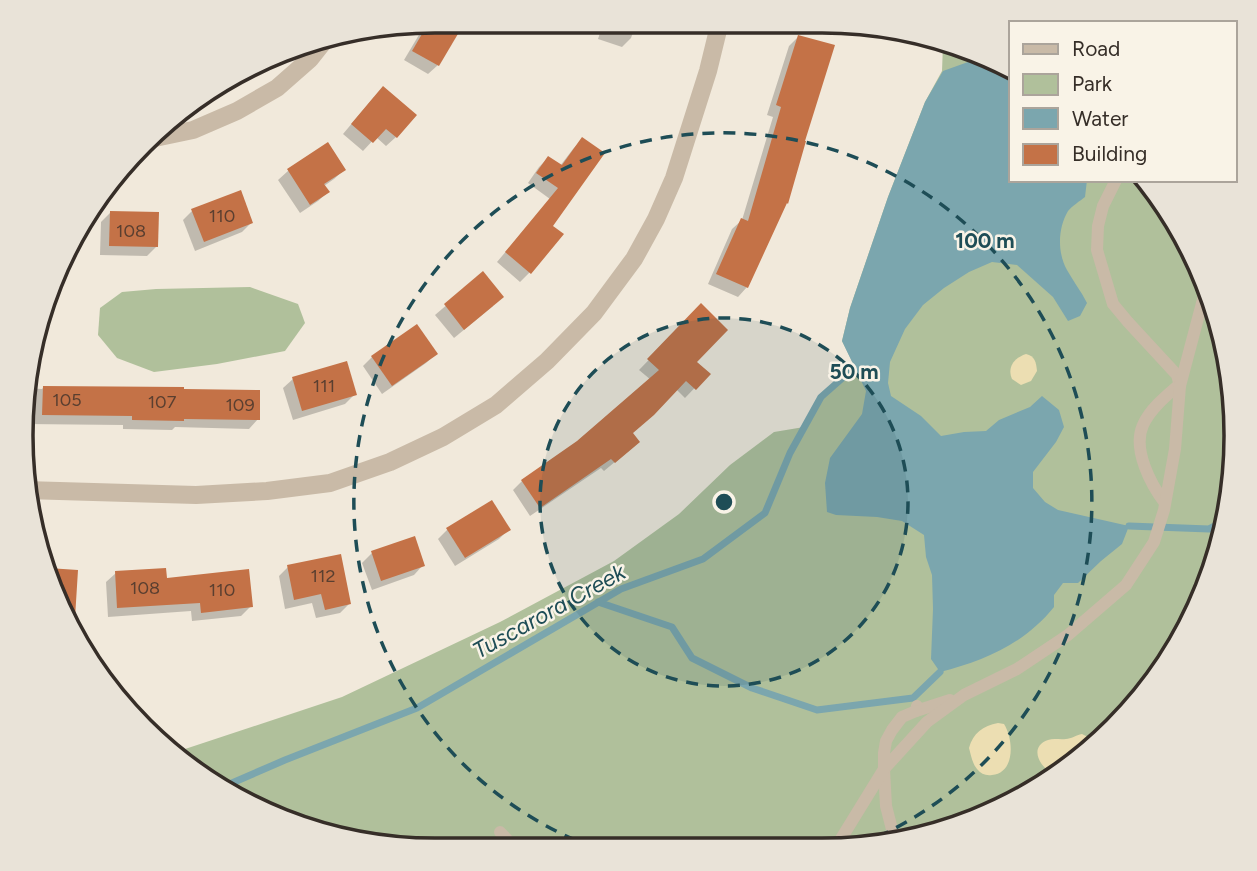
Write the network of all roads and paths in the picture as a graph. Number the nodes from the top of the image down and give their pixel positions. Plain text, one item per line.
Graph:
1 (717, 33) edge
2 (316, 52) edge
3 (168, 135) edge
4 (1115, 182) edge
5 (1202, 305) edge
6 (1180, 385) junction
7 (37, 490) edge
8 (1164, 507) junction
9 (964, 695) junction
10 (884, 769) junction
11 (892, 831) edge
12 (500, 832) dead end
13 (842, 837) edge
14 (506, 838) edge

1 - 7 street
2 - 3 street
4 - 6 lane
5 - 6 lane
6 - 8 lane
6 - 8 lane
8 - 9 lane
9 - 10 lane
9 - 10 lane
10 - 11 lane
10 - 13 lane
12 - 14 lane

